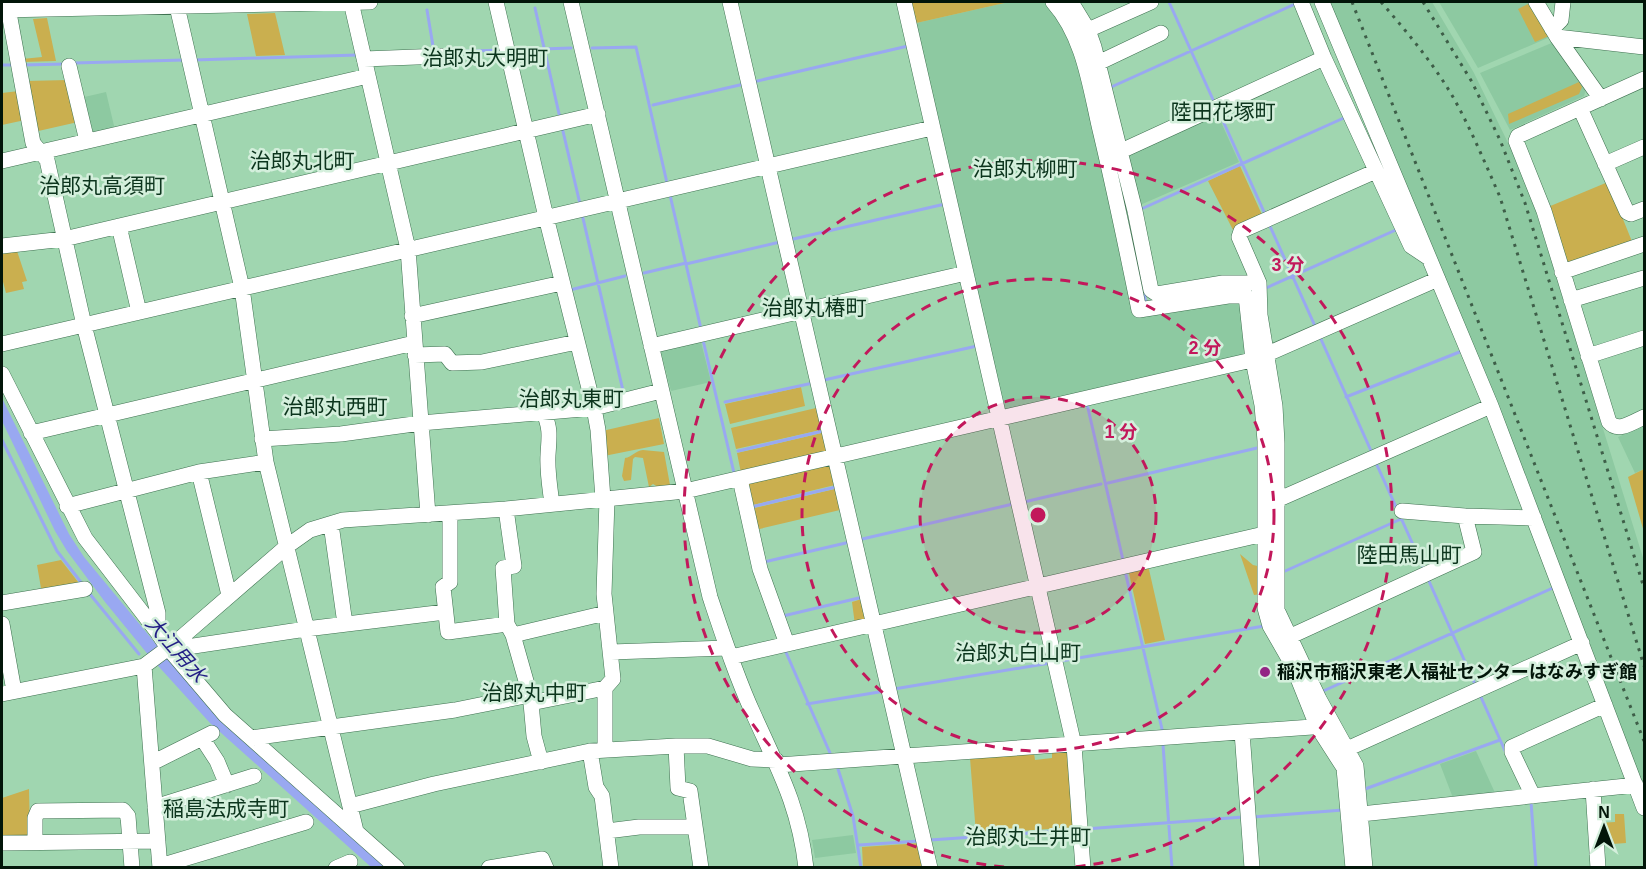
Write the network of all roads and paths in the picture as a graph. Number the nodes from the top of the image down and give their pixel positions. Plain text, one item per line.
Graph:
1 (325, 2) edge
2 (351, 2) edge
3 (370, 2) edge
4 (496, 2) edge
5 (571, 2) edge
6 (730, 2) edge
7 (904, 2) edge
8 (1053, 2) edge
9 (1071, 2) edge
10 (1150, 2) edge
11 (1301, 2) edge
12 (1536, 2) edge
13 (1563, 2) edge
14 (1326, 3) edge
15 (92, 4) edge
16 (176, 4) edge
17 (6, 7) edge
18 (1088, 30) junction
19 (1161, 33) dead end
20 (1554, 33) junction
21 (1644, 47) edge
22 (442, 56) dead end
23 (1323, 58) junction
24 (364, 59) junction
25 (1098, 63) junction
26 (69, 66) dead end
27 (368, 76) junction
28 (1644, 79) edge
29 (1601, 99) junction
30 (1580, 108) junction
31 (597, 114) junction
32 (201, 115) junction
33 (932, 128) junction
34 (526, 131) junction
35 (87, 141) junction
36 (1644, 147) edge
37 (39, 152) junction
38 (1119, 152) junction
39 (2, 161) edge
40 (388, 163) junction
41 (1605, 164) junction
42 (768, 166) junction
43 (1376, 171) junction
44 (617, 200) junction
45 (222, 202) junction
46 (1644, 209) edge
47 (546, 217) junction
48 (119, 226) junction
49 (64, 239) junction
50 (1644, 244) edge
51 (2, 246) edge
52 (408, 249) junction
53 (1429, 258) junction
54 (1562, 272) junction
55 (966, 273) junction
56 (1644, 278) edge
57 (1438, 279) junction
58 (562, 283) junction
59 (1259, 283) junction
60 (242, 288) junction
61 (1571, 300) junction
62 (802, 311) junction
63 (140, 312) junction
64 (412, 316) junction
65 (84, 325) junction
66 (1644, 338) edge
67 (577, 342) junction
68 (2, 344) edge
69 (651, 346) junction
70 (415, 349) junction
71 (1588, 357) junction
72 (1259, 358) junction
73 (2, 374) edge
74 (254, 380) junction
75 (662, 391) junction
76 (1491, 406) junction
77 (594, 408) junction
78 (543, 413) junction
79 (107, 415) junction
80 (1644, 417) edge
81 (1000, 418) junction
82 (421, 423) junction
83 (31, 433) junction
84 (262, 439) junction
85 (835, 457) junction
86 (266, 462) junction
87 (199, 472) junction
88 (740, 479) junction
89 (126, 491) junction
90 (685, 491) junction
91 (605, 499) junction
92 (1277, 500) junction
93 (552, 504) junction
94 (67, 506) junction
95 (506, 509) junction
96 (1402, 511) dead end
97 (450, 513) junction
98 (428, 514) junction
99 (1466, 516) junction
100 (1534, 518) junction
101 (331, 524) junction
102 (1264, 534) junction
103 (286, 547) junction
104 (1038, 586) junction
105 (85, 589) dead end
106 (229, 595) junction
107 (2, 603) edge
108 (445, 612) junction
109 (606, 613) junction
110 (2, 624) edge
111 (345, 624) junction
112 (874, 624) junction
113 (306, 629) junction
114 (510, 630) junction
115 (158, 633) junction
116 (1291, 636) junction
117 (1582, 643) junction
118 (787, 644) junction
119 (610, 652) junction
120 (160, 653) junction
121 (729, 653) junction
122 (605, 688) junction
123 (8, 693) edge
124 (530, 699) junction
125 (1605, 705) junction
126 (1323, 722) junction
127 (330, 726) junction
128 (1242, 732) junction
129 (251, 738) junction
130 (1074, 745) junction
131 (676, 746) junction
132 (1347, 749) junction
133 (598, 751) junction
134 (904, 757) junction
135 (541, 762) junction
136 (152, 763) junction
137 (777, 763) junction
138 (254, 776) dead end
139 (227, 785) junction
140 (1636, 785) junction
141 (1593, 789) junction
142 (1533, 796) junction
143 (350, 806) junction
144 (155, 807) junction
145 (1644, 808) edge
146 (1361, 814) junction
147 (306, 822) dead end
148 (694, 827) junction
149 (356, 831) junction
150 (607, 831) junction
151 (130, 841) junction
152 (158, 841) junction
153 (35, 842) junction
154 (2, 843) edge
155 (608, 866) edge
156 (132, 867) edge
157 (160, 867) edge
158 (397, 867) edge
159 (489, 867) edge
160 (546, 867) edge
161 (701, 867) edge
162 (806, 867) edge
163 (930, 867) edge
164 (1083, 867) edge
165 (1252, 867) edge
166 (1353, 867) edge
167 (1365, 867) edge
168 (1598, 867) edge

1 - 2 street
1 - 16 street
2 - 3 street
2 - 24 street
4 - 34 street
5 - 31 street
6 - 42 street
7 - 33 street
8 - 72 street
9 - 18 street
10 - 18 street
11 - 23 street
12 - 20 street
13 - 20 street
14 - 53 street
15 - 16 street
15 - 17 street
16 - 32 street
17 - 37 street
18 - 25 street
19 - 25 street
20 - 21 street
20 - 29 street
22 - 24 street
23 - 38 street
23 - 43 street
24 - 27 street
25 - 38 street
26 - 35 street
27 - 32 street
27 - 40 street
28 - 29 street
29 - 30 street
30 - 41 street
30 - 54 street
31 - 34 street
31 - 44 street
32 - 35 street
32 - 45 street
33 - 42 street
33 - 55 street
34 - 40 street
34 - 47 street
35 - 37 street
36 - 41 street
37 - 39 street
37 - 49 street
38 - 59 street
40 - 45 street
40 - 52 street
41 - 46 street
42 - 44 street
42 - 62 street
43 - 53 street
43 - 59 street
44 - 47 street
44 - 69 street
45 - 48 street
45 - 60 street
47 - 52 street
47 - 58 street
48 - 49 street
48 - 63 street
49 - 51 street
49 - 65 street
50 - 54 street
52 - 60 street
52 - 64 street
53 - 57 street
54 - 61 street
55 - 62 street
55 - 81 street
56 - 61 street
57 - 72 street
57 - 76 street
58 - 64 street
58 - 67 street
59 - 72 street
60 - 63 street
60 - 74 street
61 - 71 street
62 - 69 street
62 - 85 street
63 - 65 street
64 - 70 street
65 - 68 street
65 - 79 street
66 - 71 street
67 - 70 street
67 - 77 street
69 - 75 street
70 - 74 street
70 - 82 street
71 - 80 street
72 - 81 street
72 - 92 street
72 - 102 street
73 - 83 street
74 - 79 street
74 - 84 street
75 - 77 street
75 - 90 street
76 - 92 street
76 - 100 street
77 - 78 street
77 - 91 street
78 - 82 street
78 - 93 street
79 - 83 street
79 - 89 street
81 - 85 street
81 - 104 street
82 - 84 street
82 - 98 street
83 - 94 street
84 - 86 street
85 - 88 street
85 - 112 street
86 - 87 street
86 - 103 street
87 - 89 street
87 - 106 street
88 - 90 street
88 - 118 street
89 - 94 street
89 - 115 street
90 - 91 street
90 - 121 street
91 - 93 street
91 - 109 street
92 - 116 street
93 - 95 street
94 - 115 street
95 - 97 street
95 - 114 street
96 - 99 street
97 - 98 street
97 - 108 street
98 - 101 street
99 - 100 street
99 - 116 street
100 - 117 street
101 - 103 street
101 - 111 street
102 - 104 street
102 - 126 street
103 - 106 street
103 - 113 street
104 - 112 street
104 - 130 street
105 - 107 street
106 - 120 street
108 - 111 street
108 - 114 street
109 - 114 street
109 - 119 street
110 - 123 street
111 - 113 street
112 - 118 street
112 - 134 street
113 - 120 street
113 - 127 street
114 - 124 street
115 - 120 street
116 - 126 street
117 - 125 street
117 - 132 street
118 - 121 street
119 - 121 street
119 - 122 street
120 - 123 street
120 - 129 street
120 - 136 street
121 - 137 street
122 - 124 street
122 - 133 street
124 - 127 street
124 - 135 street
125 - 140 street
125 - 142 street
126 - 128 street
126 - 132 street
126 - 166 street
127 - 129 street
127 - 143 street
128 - 130 street
128 - 165 street
129 - 149 street
130 - 134 street
130 - 164 street
131 - 133 street
131 - 137 street
131 - 148 street
132 - 146 street
133 - 135 street
133 - 150 street
134 - 137 street
134 - 163 street
135 - 143 street
136 - 139 street
136 - 144 street
137 - 162 street
138 - 139 street
139 - 144 street
140 - 141 street
140 - 145 street
141 - 142 street
141 - 168 street
142 - 146 street
143 - 149 street
144 - 152 street
146 - 167 street
147 - 157 street
148 - 150 street
148 - 161 street
149 - 158 street
150 - 155 street
151 - 152 street
151 - 153 street
151 - 153 street
151 - 156 street
152 - 157 street
153 - 154 street
159 - 160 street

